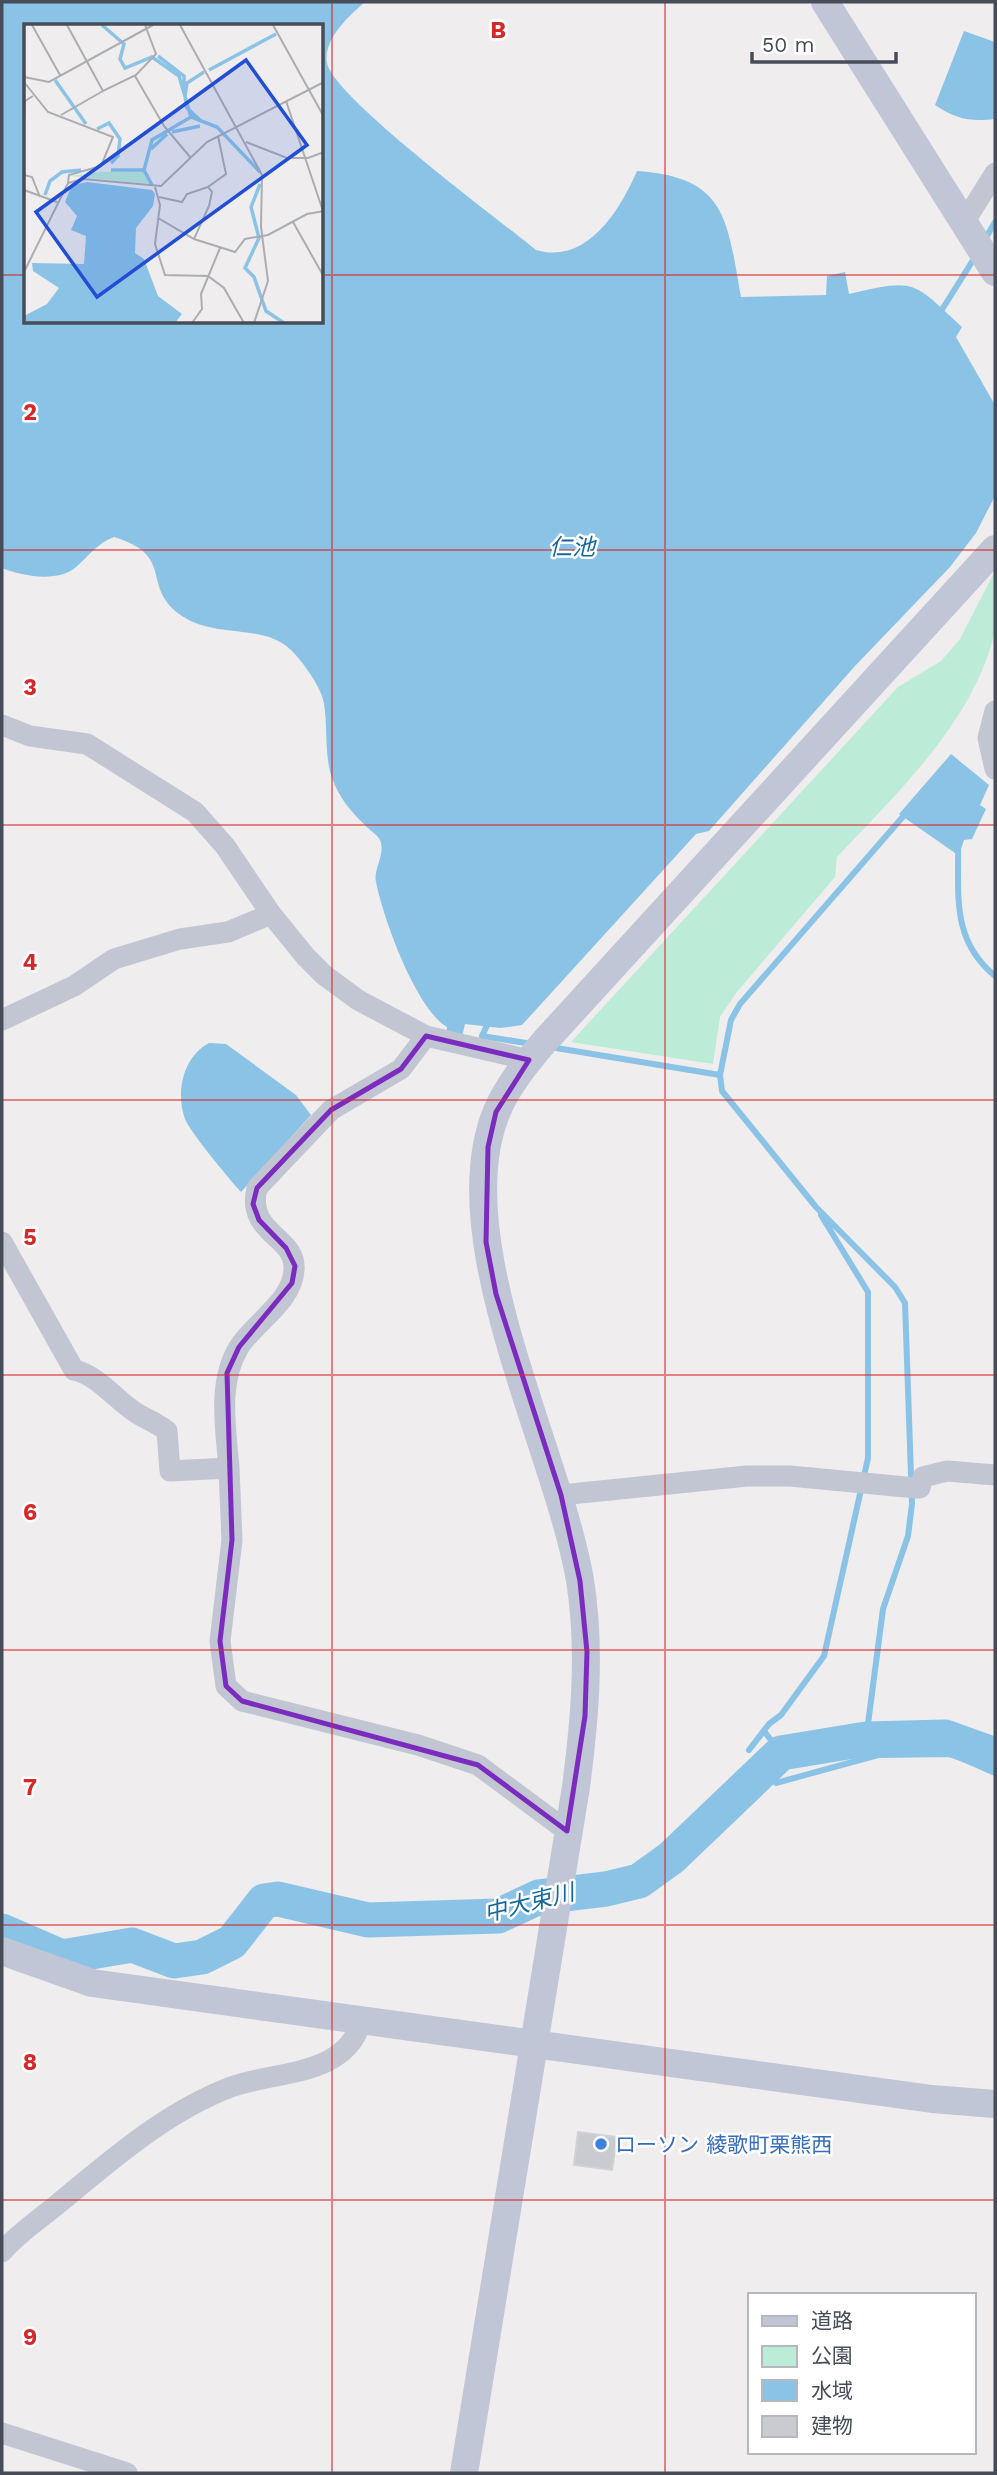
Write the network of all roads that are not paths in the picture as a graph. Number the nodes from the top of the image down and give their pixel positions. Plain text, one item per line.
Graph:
1 (825, 2) edge
2 (995, 173) edge
3 (968, 226) junction
4 (992, 267) edge
5 (995, 549) edge
6 (995, 711) edge
7 (2, 725) edge
8 (995, 769) edge
9 (271, 914) junction
10 (2, 1020) edge
11 (426, 1036) junction
12 (537, 1051) junction
13 (2, 1242) edge
14 (229, 1468) junction
15 (995, 1475) edge
16 (561, 1496) junction
17 (568, 1832) junction
18 (2, 1951) edge
19 (361, 2021) junction
20 (533, 2045) junction
21 (995, 2104) edge
22 (2, 2252) edge
23 (2, 2433) edge
24 (127, 2473) edge
25 (464, 2473) edge

1 - 3 street
2 - 3 street
3 - 4 street
5 - 12 street
6 - 8 street
7 - 9 street
9 - 10 street
9 - 11 street
11 - 12 street
11 - 14 street
12 - 16 street
13 - 14 street
14 - 17 street
15 - 16 street
16 - 17 street
17 - 20 street
18 - 19 street
19 - 20 street
19 - 22 street
20 - 21 street
20 - 25 street
23 - 24 street

